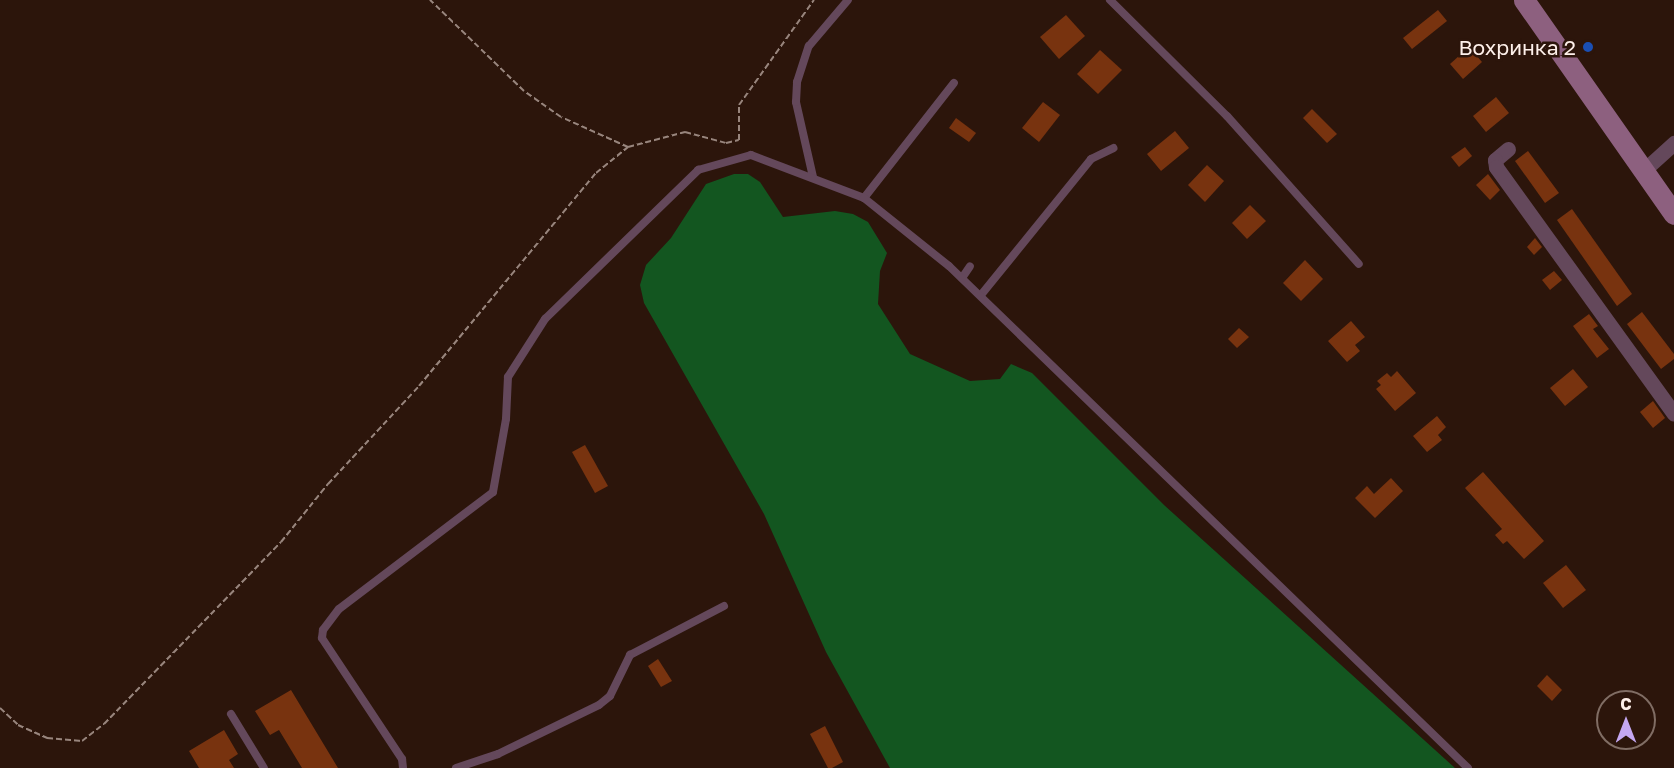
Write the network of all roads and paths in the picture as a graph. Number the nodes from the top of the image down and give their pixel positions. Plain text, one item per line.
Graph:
1 (430, 0) edge
2 (814, 0) edge
3 (848, 0) edge
4 (1110, 0) edge
5 (1524, 0) edge
6 (954, 83) dead end
7 (1674, 143) edge
8 (628, 147) junction
9 (1113, 148) dead end
10 (1508, 150) dead end
11 (1643, 171) junction
12 (813, 177) junction
13 (864, 198) junction
14 (1674, 214) edge
15 (1359, 264) dead end
16 (970, 266) dead end
17 (962, 278) junction
18 (981, 295) junction
19 (1674, 414) edge
20 (724, 606) dead end
21 (0, 708) edge
22 (231, 714) dead end
23 (264, 768) edge
24 (403, 768) edge
25 (456, 768) edge
26 (1468, 768) edge

1 - 8 path
2 - 8 path
3 - 12 lane
4 - 15 lane
5 - 11 main road
6 - 13 lane
7 - 11 street
8 - 21 path
9 - 18 lane
10 - 19 street
11 - 14 main road
12 - 13 lane
12 - 24 lane
13 - 17 lane
16 - 17 lane
17 - 18 lane
18 - 26 lane
20 - 25 lane
22 - 23 lane

